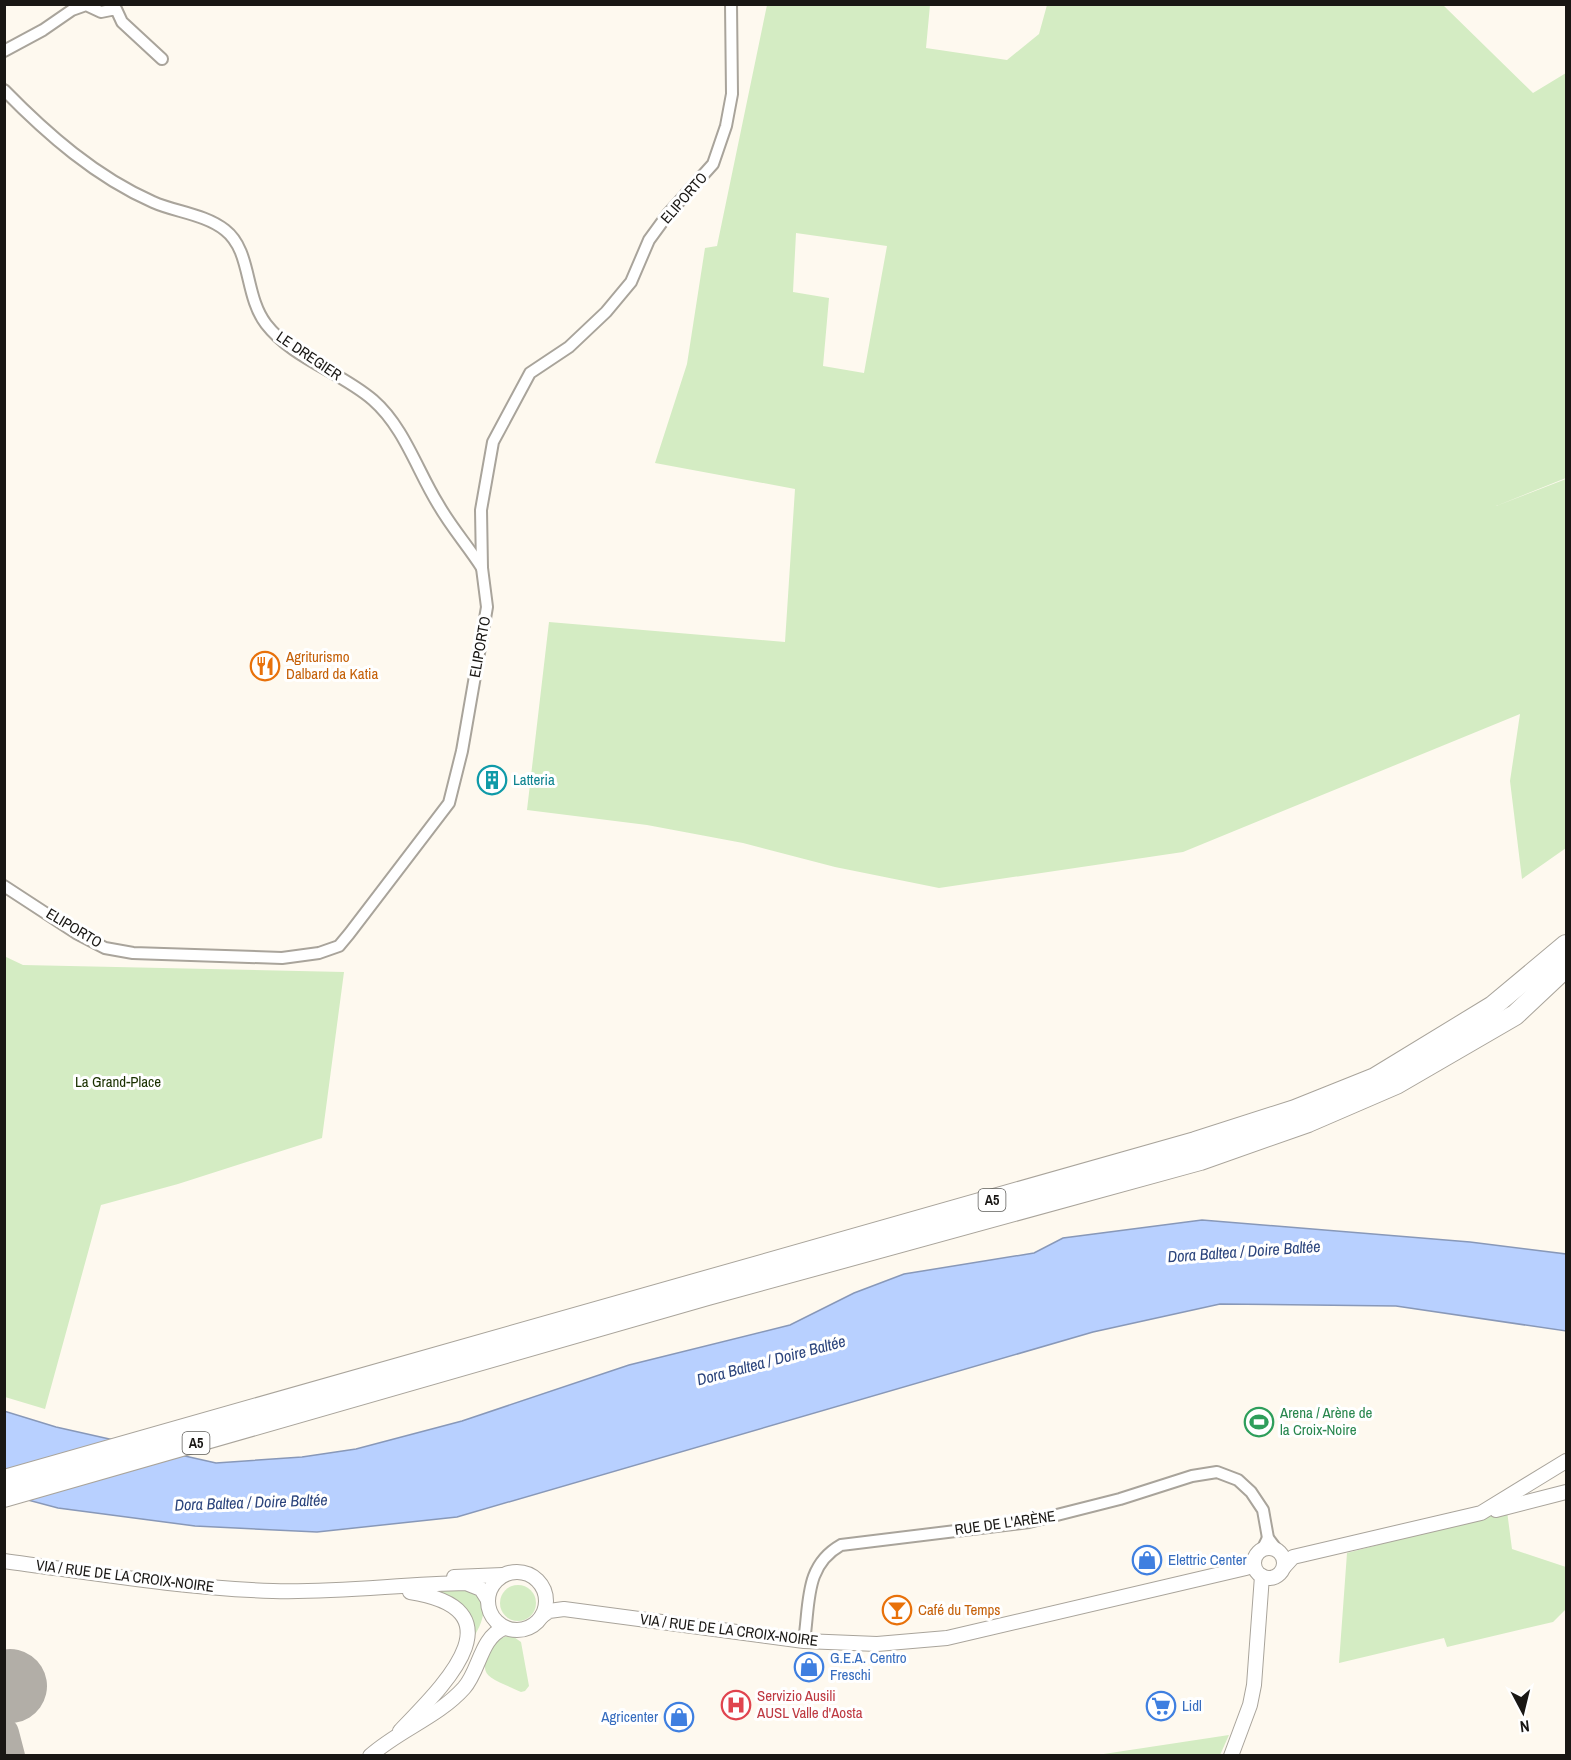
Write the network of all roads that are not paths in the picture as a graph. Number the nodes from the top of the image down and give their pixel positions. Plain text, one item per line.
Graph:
1 (731, 4) edge
2 (4, 51) edge
3 (162, 59) dead end
4 (4, 90) edge
5 (482, 568) junction
6 (4, 886) edge
7 (1566, 945) edge
8 (1566, 967) edge
9 (384, 1381) junction
10 (1566, 1461) edge
11 (4, 1480) edge
12 (1566, 1492) edge
13 (4, 1497) edge
14 (1481, 1514) junction
15 (4, 1561) edge
16 (1288, 1562) junction
17 (1261, 1566) junction
18 (503, 1575) junction
19 (390, 1589) junction
20 (354, 1590) junction
21 (545, 1595) junction
22 (488, 1605) junction
23 (564, 1609) junction
24 (542, 1616) junction
25 (504, 1628) junction
26 (804, 1641) junction
27 (404, 1727) junction
28 (370, 1755) edge
29 (1230, 1755) edge

1 - 5 street, ELIPORTO
2 - 3 street
4 - 5 street, LE DREGIER
5 - 6 street, ELIPORTO
7 - 9 highway, A5
8 - 9 highway, A5
9 - 11 highway, A5
9 - 13 highway, A5
10 - 14 street
12 - 14 street
14 - 16 street
15 - 20 street, VIA / RUE DE LA CROIX-NOIRE
16 - 17 street
16 - 17 street
17 - 26 street, VIA / RUE DE LA CROIX-NOIRE
17 - 26 street, RUE DE L'ARÈNE
17 - 29 street
18 - 20 street, VIA / RUE DE LA CROIX-NOIRE
18 - 21 street
18 - 22 street
19 - 20 street, VIA / RUE DE LA CROIX-NOIRE
19 - 22 street, VIA / RUE DE LA CROIX-NOIRE
19 - 27 street
21 - 23 street, VIA / RUE DE LA CROIX-NOIRE
21 - 24 street
22 - 25 street
22 - 27 street
23 - 24 street, VIA / RUE DE LA CROIX-NOIRE
23 - 26 street, VIA / RUE DE LA CROIX-NOIRE
24 - 25 street
25 - 27 street
27 - 28 street

